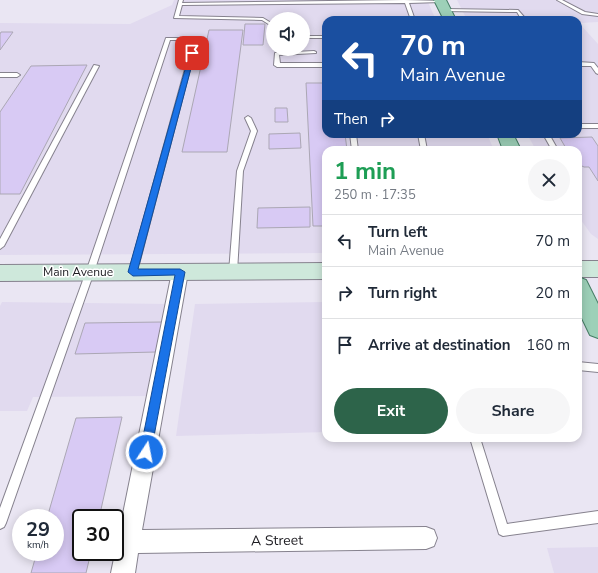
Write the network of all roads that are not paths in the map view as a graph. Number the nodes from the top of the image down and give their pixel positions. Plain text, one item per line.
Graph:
1 (559, 0) edge
2 (407, 1) edge
3 (180, 2) edge
4 (445, 10) edge
5 (598, 15) edge
6 (413, 16) edge
7 (504, 16) edge
8 (522, 16) edge
9 (266, 21) edge
10 (310, 37) edge
11 (322, 37) edge
12 (314, 52) dead end
13 (582, 64) edge
14 (322, 65) edge
15 (96, 66) dead end
16 (598, 72) edge
17 (0, 75) edge
18 (17, 75) dead end
19 (248, 118) dead end
20 (582, 126) edge
21 (598, 126) edge
22 (3, 235) edge
23 (0, 246) edge
24 (582, 269) edge
25 (598, 269) edge
26 (322, 271) edge
27 (0, 272) edge
28 (90, 272) junction
29 (133, 272) junction
30 (180, 272) junction
31 (233, 272) junction
32 (582, 294) edge
33 (598, 328) edge
34 (582, 366) edge
35 (598, 368) edge
36 (476, 442) edge
37 (598, 517) edge
38 (0, 524) edge
39 (426, 538) dead end
40 (128, 542) junction
41 (122, 573) edge

1 - 5 lane
2 - 3 lane
2 - 4 lane
2 - 6 lane
3 - 9 lane
4 - 7 lane
4 - 8 lane
10 - 11 lane
12 - 14 lane
13 - 16 lane
15 - 22 lane
17 - 18 lane
19 - 31 lane
20 - 21 lane
22 - 23 lane
24 - 25 street
26 - 31 street, Main Avenue
27 - 28 street, Main Avenue
28 - 29 street, Main Avenue
28 - 29 lane
28 - 38 lane
29 - 30 street, Main Avenue
30 - 31 street, Main Avenue
30 - 40 street
32 - 33 main road
34 - 35 lane
36 - 37 lane
39 - 40 street, A Street
40 - 41 street

